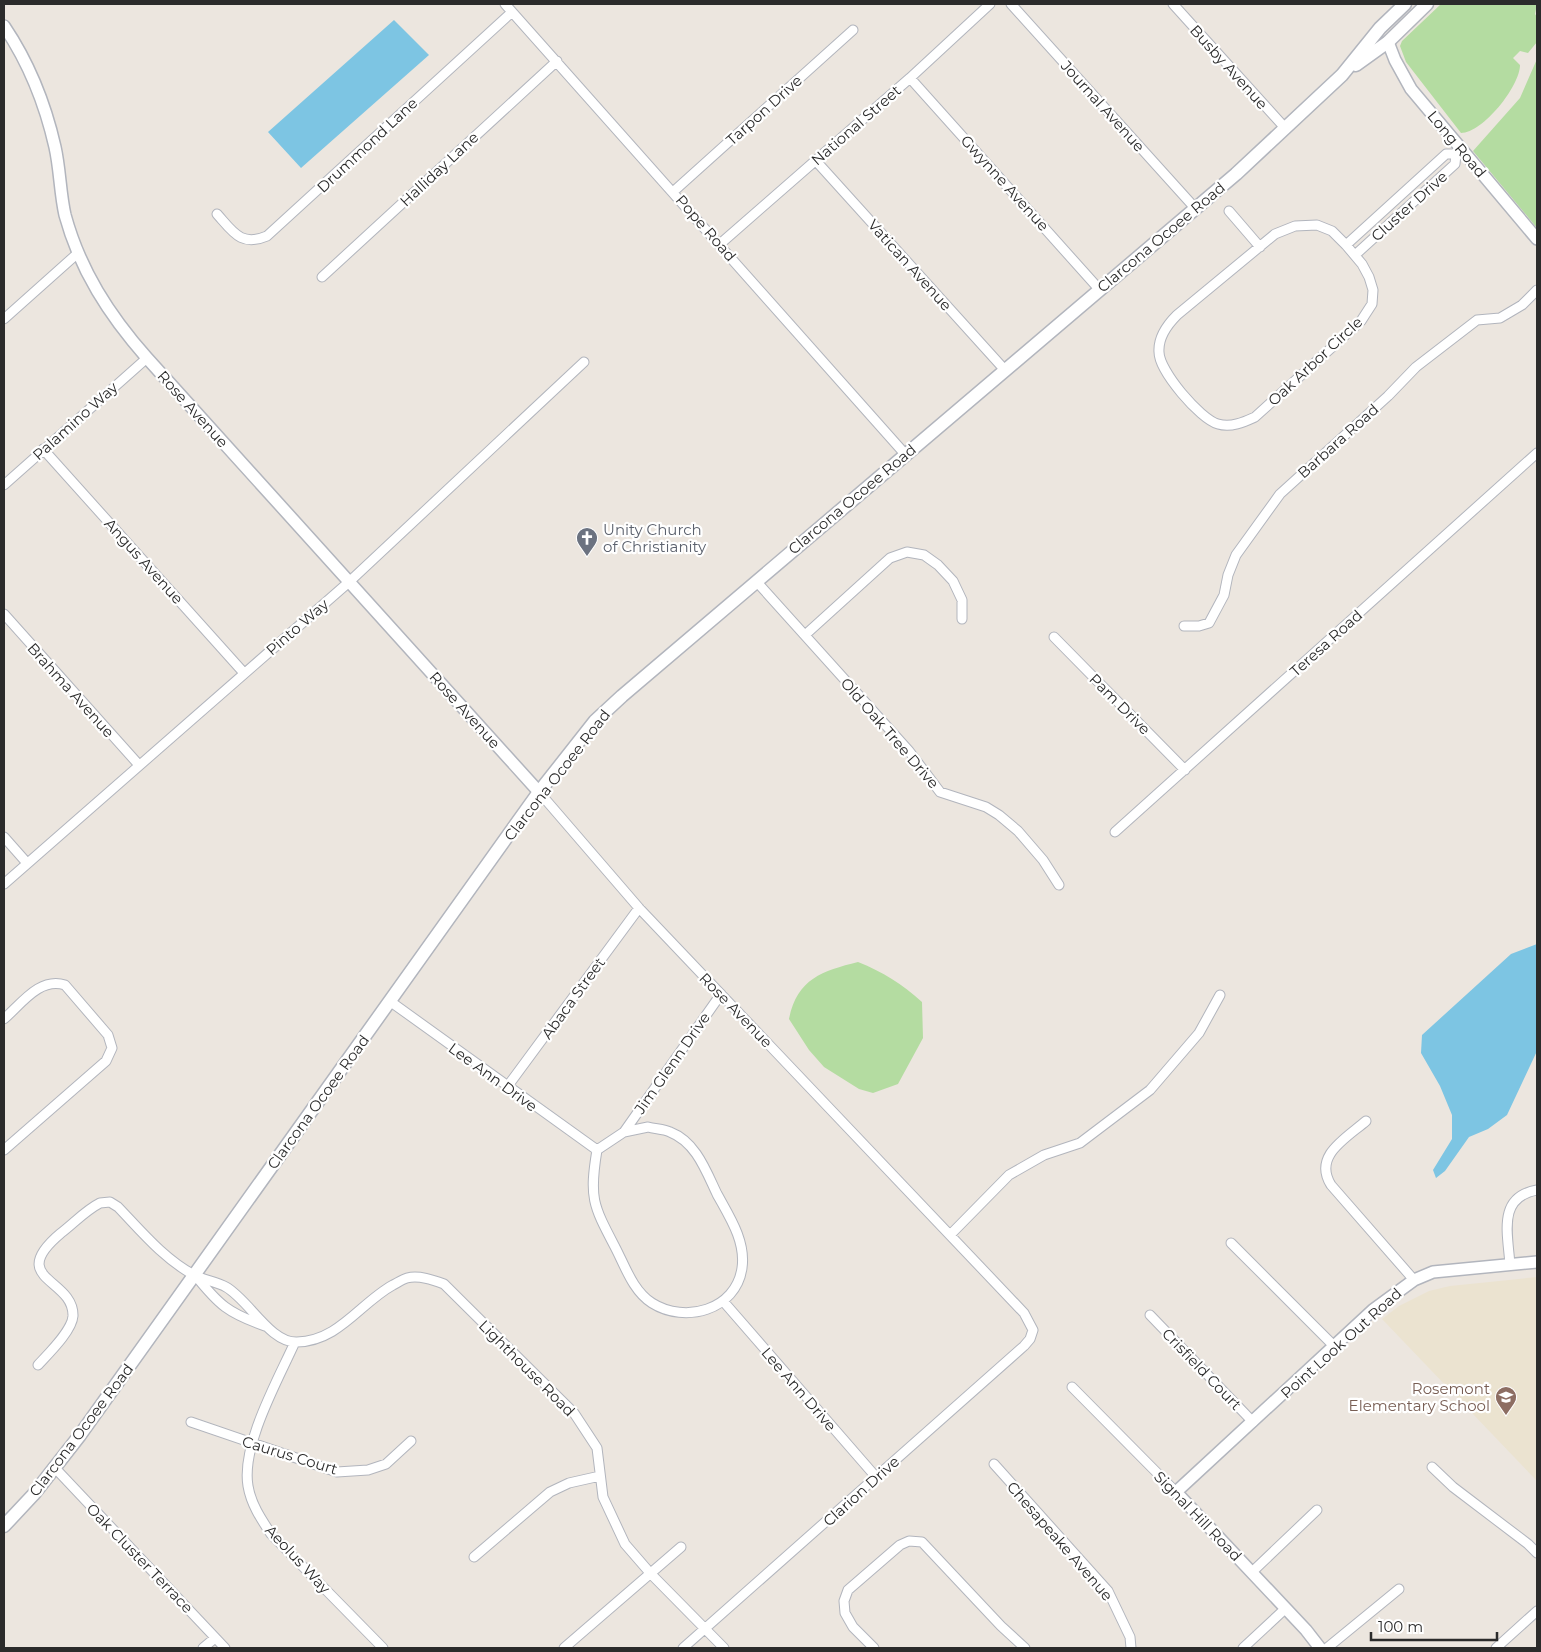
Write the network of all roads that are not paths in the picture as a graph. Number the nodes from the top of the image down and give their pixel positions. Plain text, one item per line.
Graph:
1 (505, 4) edge
2 (990, 4) edge
3 (1011, 4) edge
4 (1173, 4) edge
5 (1405, 4) edge
6 (1411, 4) edge
7 (1427, 4) edge
8 (512, 12) junction
9 (4, 26) edge
10 (854, 30) dead end
11 (1388, 42) junction
12 (557, 62) junction
13 (1342, 75) junction
14 (910, 78) junction
15 (1286, 129) junction
16 (1459, 152) junction
17 (816, 161) junction
18 (674, 191) junction
19 (1196, 208) junction
20 (1229, 211) dead end
21 (217, 214) dead end
22 (1537, 239) edge
23 (720, 244) junction
24 (1346, 244) junction
25 (1260, 247) junction
26 (78, 253) junction
27 (1355, 255) junction
28 (322, 277) dead end
29 (1099, 289) junction
30 (1537, 290) edge
31 (4, 319) edge
32 (147, 358) junction
33 (584, 362) dead end
34 (1004, 370) junction
35 (44, 449) junction
36 (1537, 453) edge
37 (906, 454) junction
38 (4, 485) edge
39 (756, 581) junction
40 (348, 582) junction
41 (4, 614) edge
42 (962, 619) dead end
43 (1184, 626) dead end
44 (805, 635) junction
45 (1054, 637) dead end
46 (244, 673) junction
47 (139, 765) junction
48 (1185, 770) junction
49 (539, 792) junction
50 (1115, 832) dead end
51 (4, 837) edge
52 (27, 863) junction
53 (4, 884) edge
54 (1059, 885) dead end
55 (639, 908) junction
56 (721, 994) junction
57 (1220, 995) dead end
58 (391, 1002) junction
59 (4, 1019) edge
60 (507, 1087) junction
61 (1366, 1121) dead end
62 (624, 1132) junction
63 (4, 1150) edge
64 (596, 1150) junction
65 (1537, 1190) edge
66 (950, 1234) junction
67 (1231, 1243) dead end
68 (1537, 1262) edge
69 (1510, 1264) junction
70 (194, 1275) junction
71 (1414, 1280) junction
72 (723, 1301) junction
73 (1150, 1315) dead end
74 (267, 1327) junction
75 (1033, 1330) joint
76 (295, 1342) junction
77 (1334, 1346) junction
78 (38, 1365) dead end
79 (1072, 1387) dead end
80 (191, 1422) dead end
81 (1253, 1422) junction
82 (411, 1442) dead end
83 (251, 1444) junction
84 (994, 1464) dead end
85 (1432, 1467) dead end
86 (55, 1468) junction
87 (600, 1476) junction
88 (876, 1477) junction
89 (1176, 1492) junction
90 (1317, 1510) dead end
91 (4, 1526) edge
92 (681, 1547) dead end
93 (1537, 1553) edge
94 (474, 1557) dead end
95 (1252, 1572) junction
96 (651, 1574) junction
97 (1399, 1589) dead end
98 (1286, 1608) junction
99 (1537, 1611) edge
100 (705, 1629) junction
101 (215, 1638) junction
102 (203, 1648) edge
103 (225, 1648) edge
104 (383, 1648) edge
105 (564, 1648) edge
106 (683, 1648) edge
107 (724, 1648) edge
108 (874, 1648) edge
109 (1025, 1648) edge
110 (1131, 1648) edge
111 (1243, 1648) edge
112 (1320, 1648) edge
113 (1327, 1648) edge
114 (1496, 1648) edge

1 - 8 street, Pope Road
2 - 14 street, National Street
3 - 19 street, Journal Avenue
4 - 15 street, Busby Avenue
5 - 13 main road, Clarcona Ocoee Road
6 - 11 main road
7 - 11 main road, Clarcona Ocoee Road
8 - 12 street, Pope Road
8 - 21 street, Drummond Lane
9 - 26 street, Rose Avenue
10 - 18 street, Tarpon Drive
11 - 13 main road, Clarcona Ocoee Road
11 - 16 street, Long Road
12 - 18 street, Pope Road
12 - 28 street, Halliday Lane
13 - 15 main road, Clarcona Ocoee Road
14 - 17 street, National Street
14 - 29 street, Gwynne Avenue
15 - 19 main road, Clarcona Ocoee Road
16 - 22 street, Long Road
16 - 24 street, Cluster Drive
16 - 27 street, Cluster Drive
17 - 23 street, National Street
17 - 34 street, Vatican Avenue
18 - 23 street, Pope Road
19 - 29 main road, Clarcona Ocoee Road
20 - 25 street
23 - 37 street, Pope Road
24 - 25 street, Oak Arbor Circle
24 - 27 street, Oak Arbor Circle
25 - 27 street, Oak Arbor Circle
26 - 31 street
26 - 32 street, Rose Avenue
29 - 34 main road, Clarcona Ocoee Road
30 - 43 street, Barbara Road
32 - 35 street, Palamino Way
32 - 40 street, Rose Avenue
33 - 40 street, Pinto Way
34 - 37 main road, Clarcona Ocoee Road
35 - 38 street, Palamino Way
35 - 46 street, Angus Avenue
36 - 48 street, Teresa Road
37 - 39 main road, Clarcona Ocoee Road
39 - 44 street, Old Oak Tree Drive
39 - 49 main road, Clarcona Ocoee Road
40 - 46 street, Pinto Way
40 - 49 street, Rose Avenue
41 - 47 street, Brahma Avenue
42 - 44 street
44 - 54 street, Old Oak Tree Drive
45 - 48 street, Pam Drive
46 - 47 street, Pinto Way
47 - 52 street, Pinto Way
48 - 50 street, Teresa Road
49 - 55 street, Rose Avenue
49 - 58 main road, Clarcona Ocoee Road
51 - 52 street
52 - 53 street, Pinto Way
55 - 56 street, Rose Avenue
55 - 60 street, Abaca Street
56 - 62 street, Jim Glenn Drive
56 - 66 street, Rose Avenue
57 - 66 street
58 - 60 street, Lee Ann Drive
58 - 70 main road, Clarcona Ocoee Road
59 - 63 street
60 - 64 street, Lee Ann Drive
61 - 71 street
62 - 64 street
62 - 72 street
64 - 72 street
65 - 69 street
66 - 75 street, Rose Avenue
67 - 77 street
68 - 69 street, Point Look Out Road
69 - 71 street, Point Look Out Road
70 - 74 street
70 - 74 street
70 - 78 street
70 - 86 main road, Clarcona Ocoee Road
71 - 77 street, Point Look Out Road
72 - 88 street, Lee Ann Drive
73 - 81 street, Crisfield Court
74 - 76 street
75 - 88 street, Clarion Drive
76 - 83 street, Aeolus Way
76 - 87 street, Lighthouse Road
77 - 81 street, Point Look Out Road
79 - 89 street, Signal Hill Road
80 - 83 street, Caurus Court
81 - 89 street, Point Look Out Road
82 - 83 street, Caurus Court
83 - 104 street, Aeolus Way
84 - 110 street, Chesapeake Avenue
85 - 93 street
86 - 91 main road, Clarcona Ocoee Road
86 - 101 street, Oak Cluster Terrace
87 - 94 street
87 - 96 street, Lighthouse Road
88 - 100 street, Clarion Drive
89 - 95 street, Signal Hill Road
90 - 95 street
92 - 96 street
95 - 98 street, Signal Hill Road
96 - 100 street, Lighthouse Road
96 - 105 street
97 - 113 street
98 - 111 street
98 - 112 street, Signal Hill Road
99 - 114 street
100 - 106 street, Clarion Drive
100 - 107 street, Lighthouse Road
101 - 102 street
101 - 103 street, Oak Cluster Terrace
108 - 109 street

